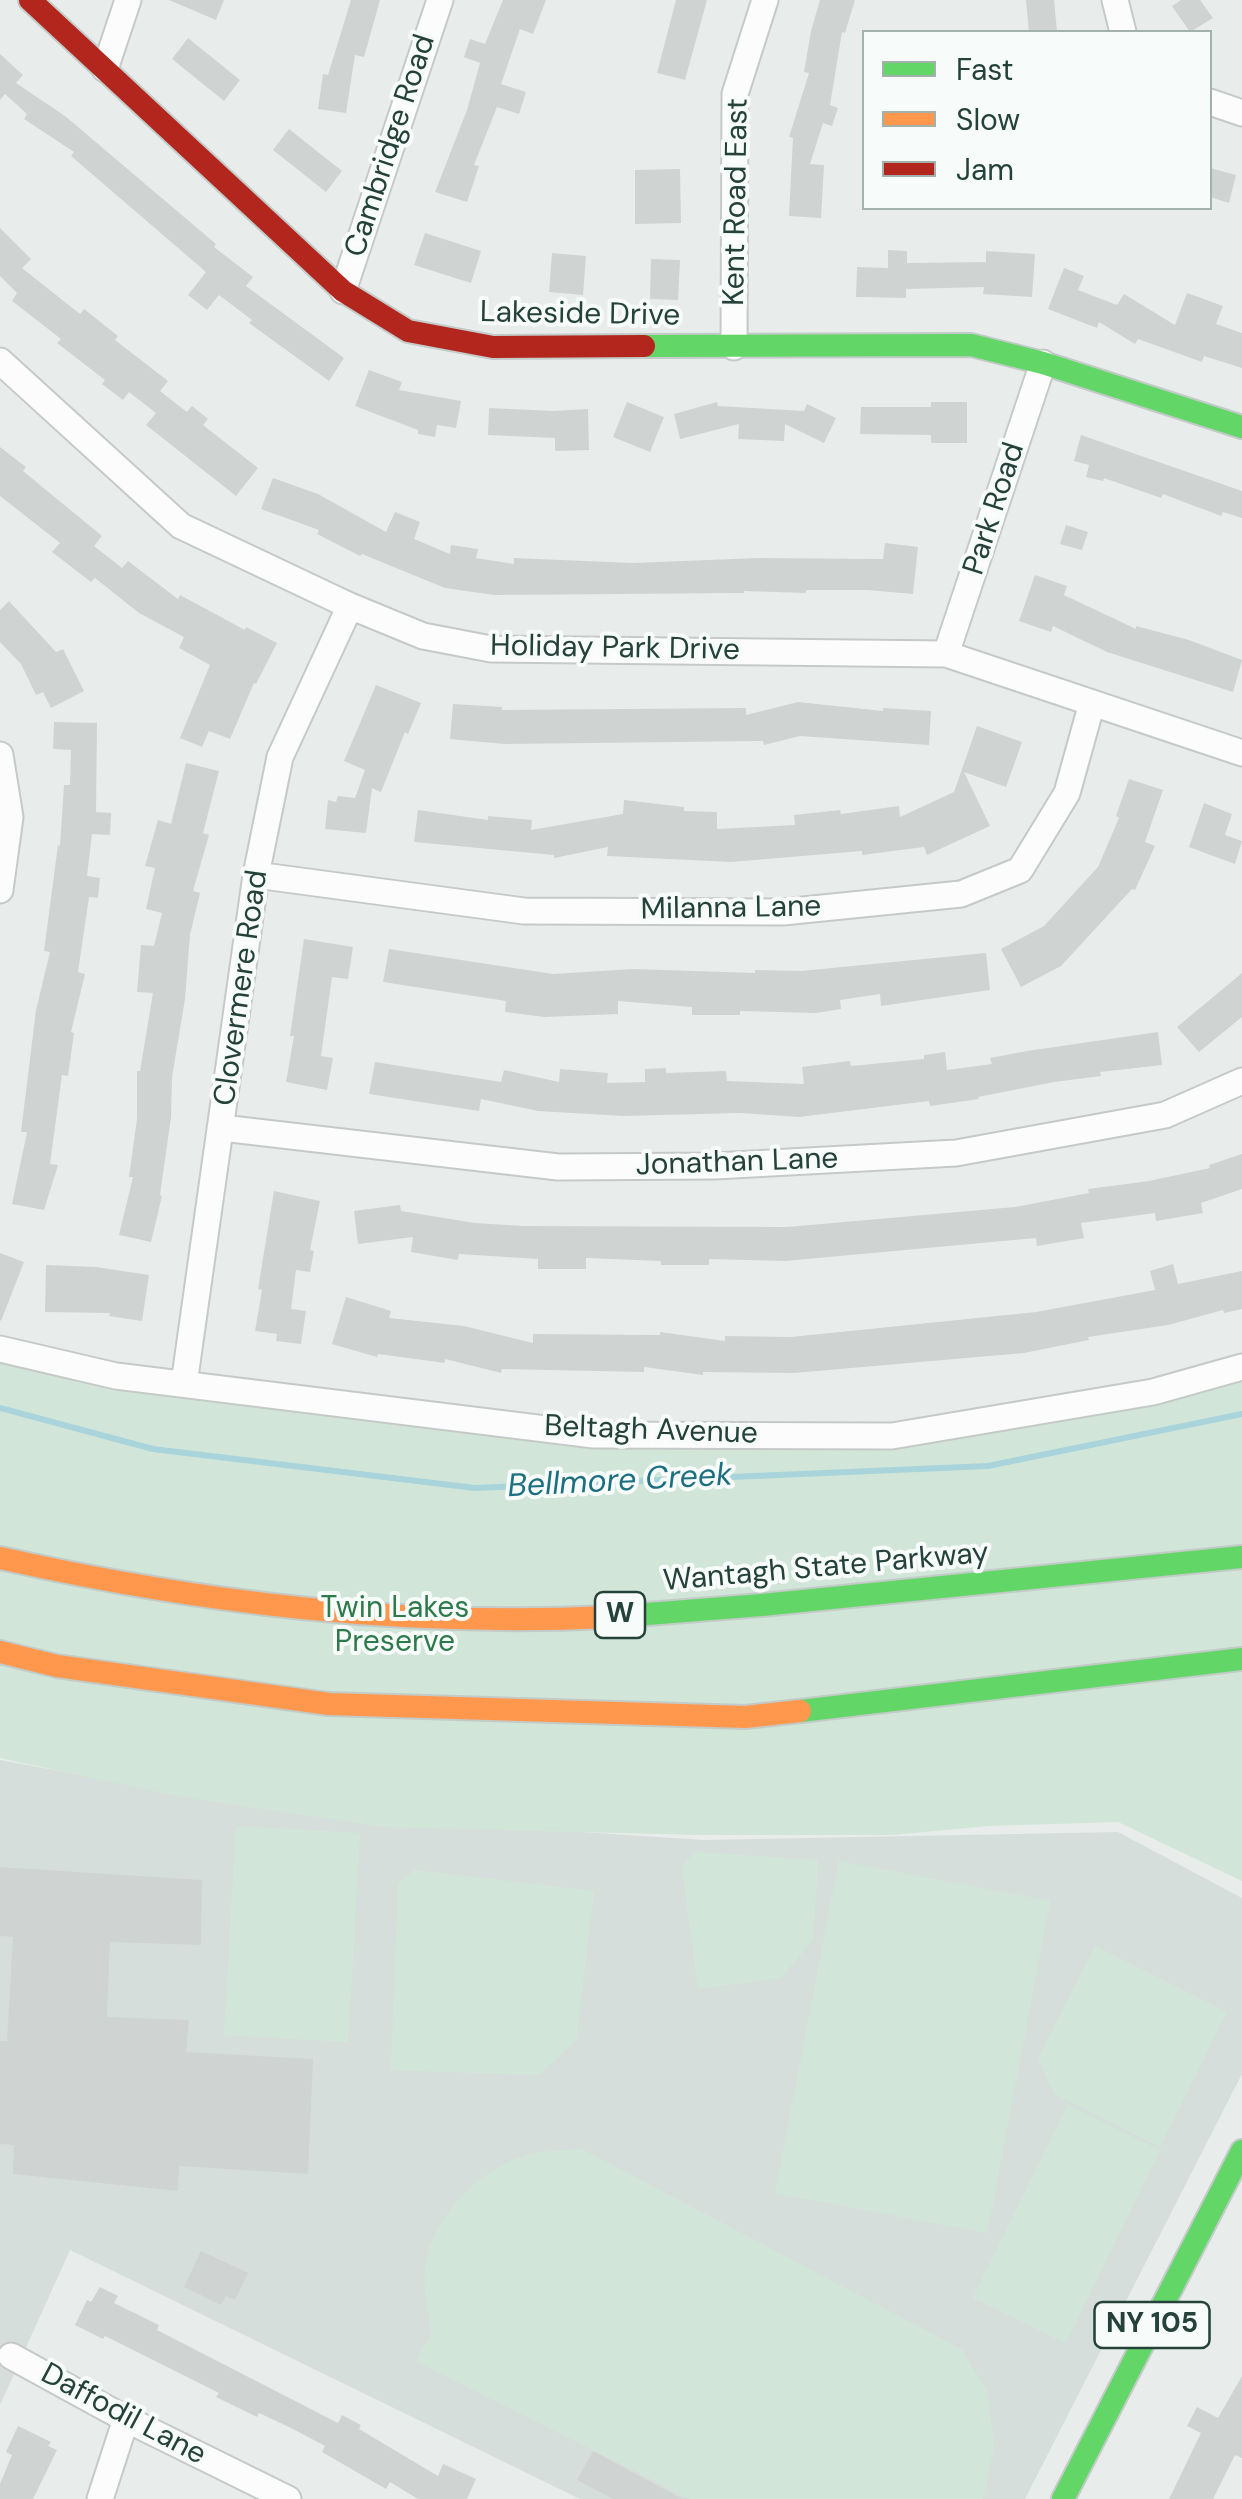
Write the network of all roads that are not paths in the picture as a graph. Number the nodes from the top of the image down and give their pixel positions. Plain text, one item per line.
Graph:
1 (30, 0) edge
2 (128, 0) edge
3 (440, 0) edge
4 (765, 0) edge
5 (1116, 0) edge
6 (1122, 30) edge
7 (105, 69) junction
8 (1212, 103) edge
9 (1242, 113) edge
10 (343, 291) junction
11 (734, 347) junction
12 (0, 361) edge
13 (1043, 363) junction
14 (1242, 427) edge
15 (350, 606) junction
16 (946, 654) junction
17 (1092, 703) junction
18 (1242, 753) edge
19 (0, 755) edge
20 (256, 876) junction
21 (0, 890) edge
22 (1242, 1081) edge
23 (222, 1128) junction
24 (0, 1349) edge
25 (1242, 1366) edge
26 (184, 1384) junction
27 (1242, 1557) edge
28 (0, 1558) edge
29 (0, 1652) edge
30 (1242, 1659) edge
31 (1242, 2151) edge
32 (11, 2356) dead end
33 (126, 2419) junction
34 (100, 2499) edge
35 (288, 2499) edge
36 (1063, 2499) edge

1 - 7 main road, Lakeside Drive
2 - 7 street
3 - 10 street, Cambridge Road
4 - 11 street, Kent Road East
5 - 6 street
7 - 10 main road, Lakeside Drive
8 - 9 street
10 - 11 main road, Lakeside Drive
11 - 13 main road, Lakeside Drive
12 - 15 street, Holiday Park Drive
13 - 14 main road, Lakeside Drive
13 - 16 street, Park Road
15 - 16 street, Holiday Park Drive
15 - 20 street, Clovermere Road
16 - 17 street, Holiday Park Drive
17 - 18 street, Holiday Park Drive
17 - 20 street, Milanna Lane
19 - 21 street
20 - 23 street, Clovermere Road
22 - 23 street, Jonathan Lane
23 - 26 street, Clovermere Road
24 - 26 street, Beltagh Avenue
25 - 26 street, Beltagh Avenue
27 - 28 main road, Wantagh State Parkway / W
29 - 30 main road
31 - 36 main road, NY 105
32 - 33 street, Daffodil Lane
33 - 34 street
33 - 35 street, Daffodil Lane

